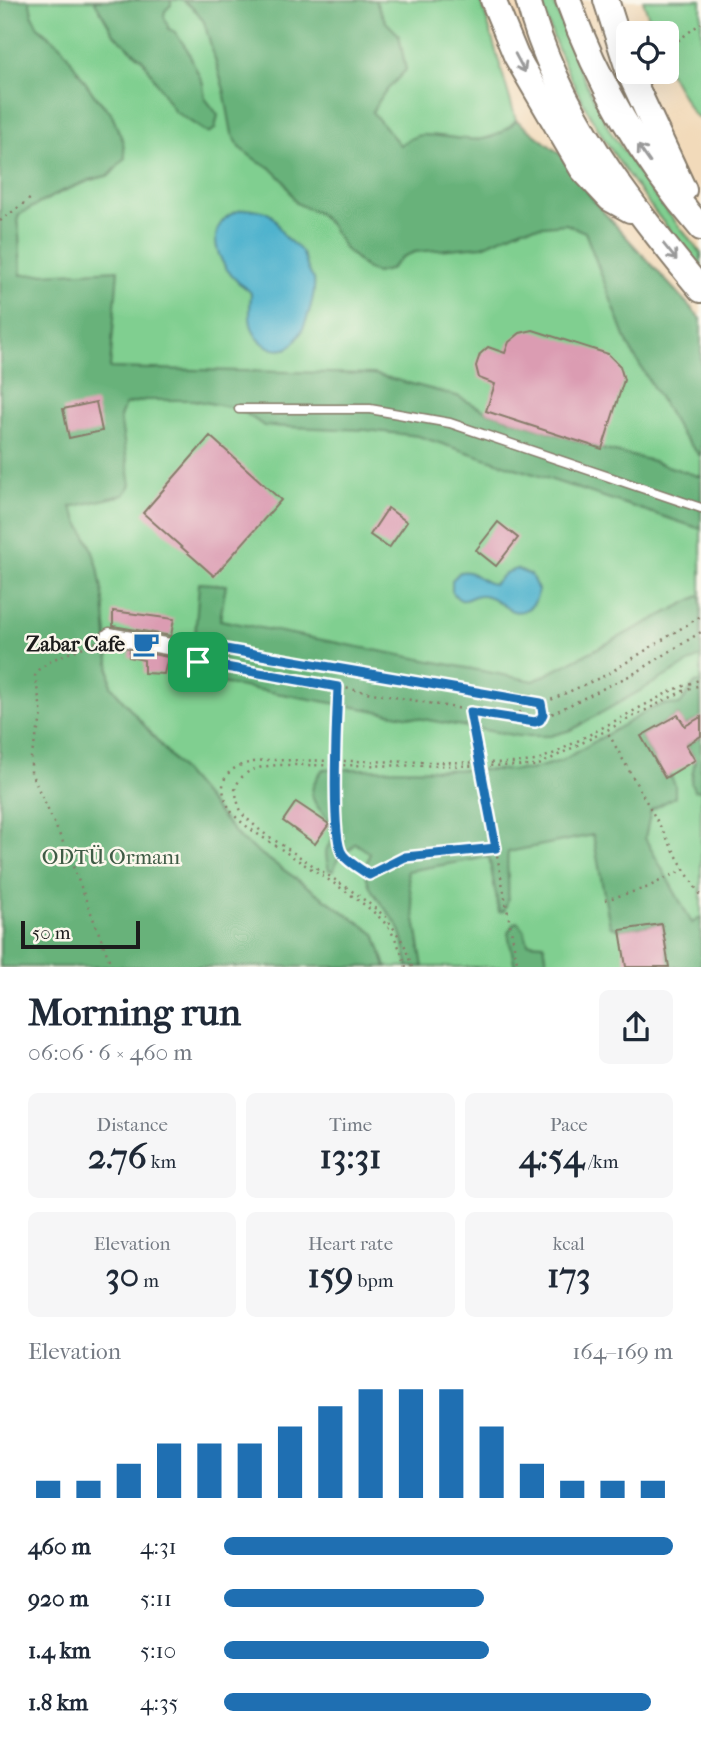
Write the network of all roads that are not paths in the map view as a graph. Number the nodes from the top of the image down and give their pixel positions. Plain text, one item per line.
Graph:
1 (493, 0) edge
2 (528, 0) edge
3 (568, 0) edge
4 (606, 0) edge
5 (616, 30) edge
6 (635, 84) edge
7 (640, 215) junction
8 (701, 221) edge
9 (701, 228) edge
10 (701, 290) edge
11 (239, 408) dead end
12 (701, 508) edge
13 (110, 636) road end
14 (177, 648) road end

1 -> 7 main road
2 - 7 main road
9 -> 3 main road
4 - 5 main road
6 - 8 main road
7 -> 10 main road
11 - 12 lane
13 - 14 street

